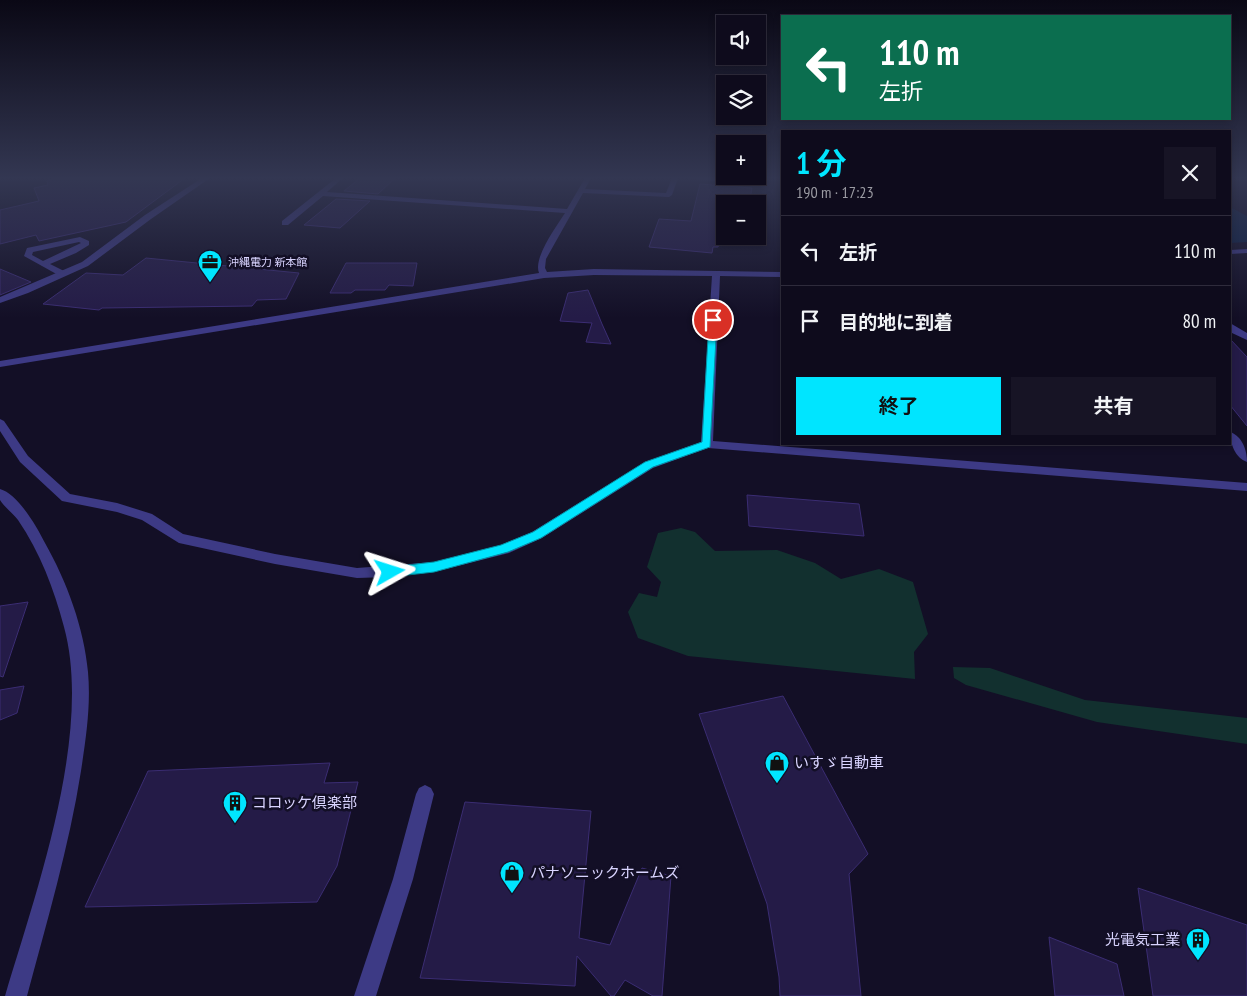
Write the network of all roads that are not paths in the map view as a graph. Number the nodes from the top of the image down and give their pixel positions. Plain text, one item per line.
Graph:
1 (138, 224) edge
2 (562, 224) edge
3 (1247, 251) edge
4 (1231, 252) edge
5 (42, 264) junction
6 (716, 272) junction
7 (63, 274) junction
8 (781, 274) edge
9 (544, 275) junction
10 (0, 300) edge
11 (1231, 327) edge
12 (1247, 336) edge
13 (0, 364) edge
14 (0, 422) edge
15 (1231, 437) edge
16 (707, 444) junction
17 (1247, 458) edge
18 (1247, 487) edge
19 (0, 493) edge
20 (425, 794) dead end
21 (16, 996) edge
22 (365, 996) edge

1 - 7 street
2 - 9 street
3 - 4 street
5 - 5 street
5 - 7 street
6 - 8 street
6 - 9 street
6 - 16 street
7 - 10 street
9 - 13 street
11 - 12 street
14 - 16 street
15 - 17 street
16 - 18 street
19 - 21 street
20 - 22 street

